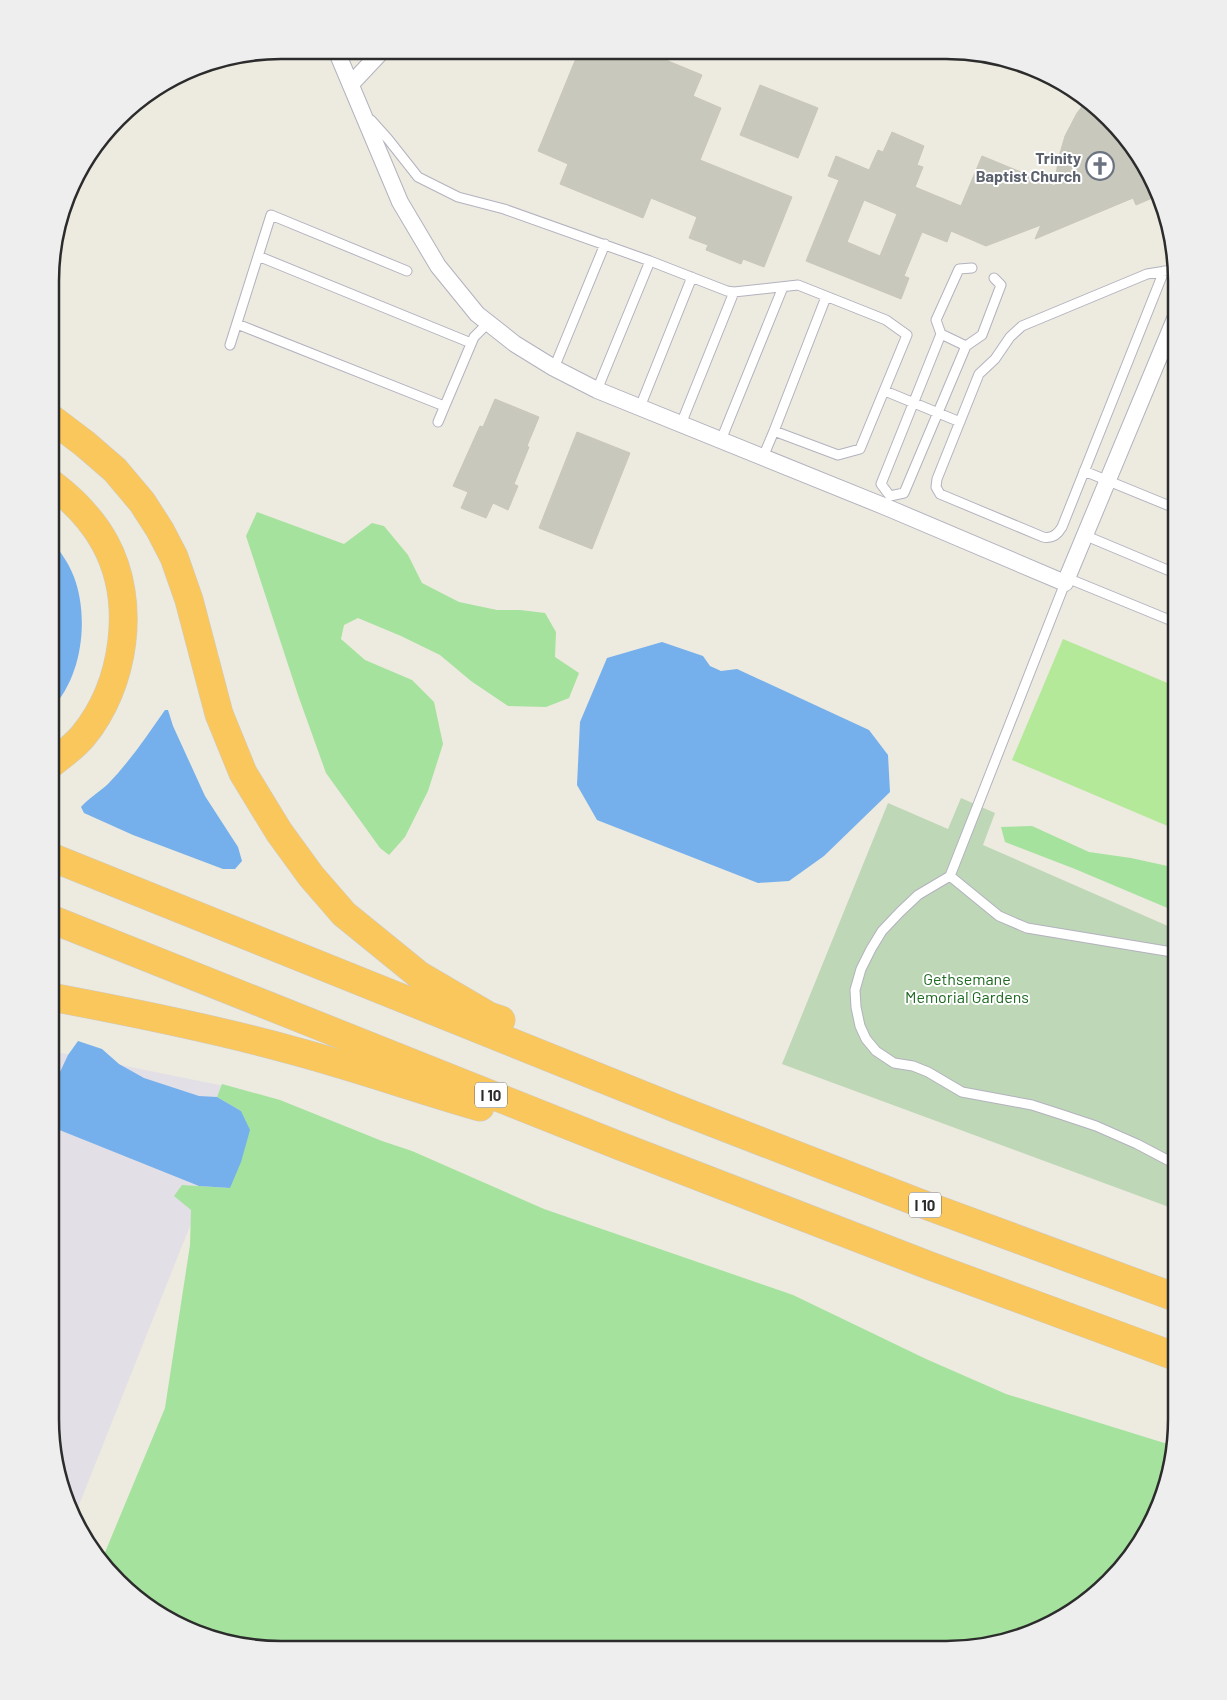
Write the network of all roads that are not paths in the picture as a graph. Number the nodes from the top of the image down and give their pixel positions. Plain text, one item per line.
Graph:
1 (340, 59) edge
2 (374, 59) edge
3 (350, 84) junction
4 (362, 111) junction
5 (605, 244) junction
6 (258, 256) junction
7 (650, 261) junction
8 (972, 268) dead end
9 (1168, 270) edge
10 (407, 271) dead end
11 (1164, 271) junction
12 (692, 277) junction
13 (994, 278) dead end
14 (783, 287) junction
15 (734, 292) junction
16 (826, 297) junction
17 (488, 323) junction
18 (236, 324) junction
19 (941, 334) junction
20 (1168, 335) edge
21 (471, 343) junction
22 (230, 345) dead end
23 (966, 346) junction
24 (554, 368) junction
25 (598, 390) junction
26 (885, 391) junction
27 (913, 402) junction
28 (444, 406) junction
29 (640, 407) junction
30 (59, 409) edge
31 (938, 412) junction
32 (438, 422) dead end
33 (960, 422) junction
34 (59, 424) edge
35 (681, 424) junction
36 (774, 431) junction
37 (721, 440) junction
38 (763, 457) junction
39 (115, 470) junction
40 (1084, 472) junction
41 (1107, 481) junction
42 (59, 489) edge
43 (888, 502) junction
44 (1168, 505) edge
45 (1084, 535) junction
46 (1168, 570) edge
47 (1066, 580) junction
48 (1168, 620) edge
49 (59, 758) edge
50 (59, 860) edge
51 (950, 876) junction
52 (59, 923) edge
53 (1168, 952) edge
54 (59, 999) edge
55 (675, 1108) junction
56 (620, 1146) junction
57 (1168, 1160) edge
58 (1168, 1295) edge
59 (1168, 1353) edge

1 - 3 street
2 - 3 street
3 - 4 street
4 - 5 lane
4 - 17 street
5 - 7 lane
5 - 24 lane
6 - 10 lane
6 - 18 lane
6 - 21 lane
7 - 12 lane
7 - 25 lane
8 - 19 lane
9 - 11 lane
11 - 33 lane
11 - 40 lane
12 - 15 lane
12 - 29 lane
13 - 23 lane
14 - 15 lane
14 - 16 lane
14 - 37 lane
15 - 35 lane
16 - 26 lane
16 - 36 lane
17 - 21 lane
17 - 24 street
18 - 22 lane
18 - 28 lane
19 - 23 lane
19 - 27 lane
20 - 41 street
21 - 28 lane
23 - 31 lane
24 - 25 street
25 - 29 street
26 - 27 lane
26 - 36 lane
27 - 31 lane
27 - 43 lane
28 - 32 lane
29 - 35 street
30 - 39 highway
31 - 33 lane
31 - 43 lane
33 - 40 lane
34 - 39 highway
35 - 37 street
36 - 38 lane
37 - 38 street
38 - 43 street
39 - 55 highway
40 - 41 lane
41 - 44 lane
41 - 45 street
42 - 49 highway
43 - 47 street
45 - 46 lane
45 - 47 street
47 - 48 lane
47 - 51 lane
50 - 55 highway, I 10
51 - 53 lane
51 - 57 lane
52 - 56 highway, I 10
54 - 56 highway
55 - 58 highway, I 10
56 - 59 highway, I 10

